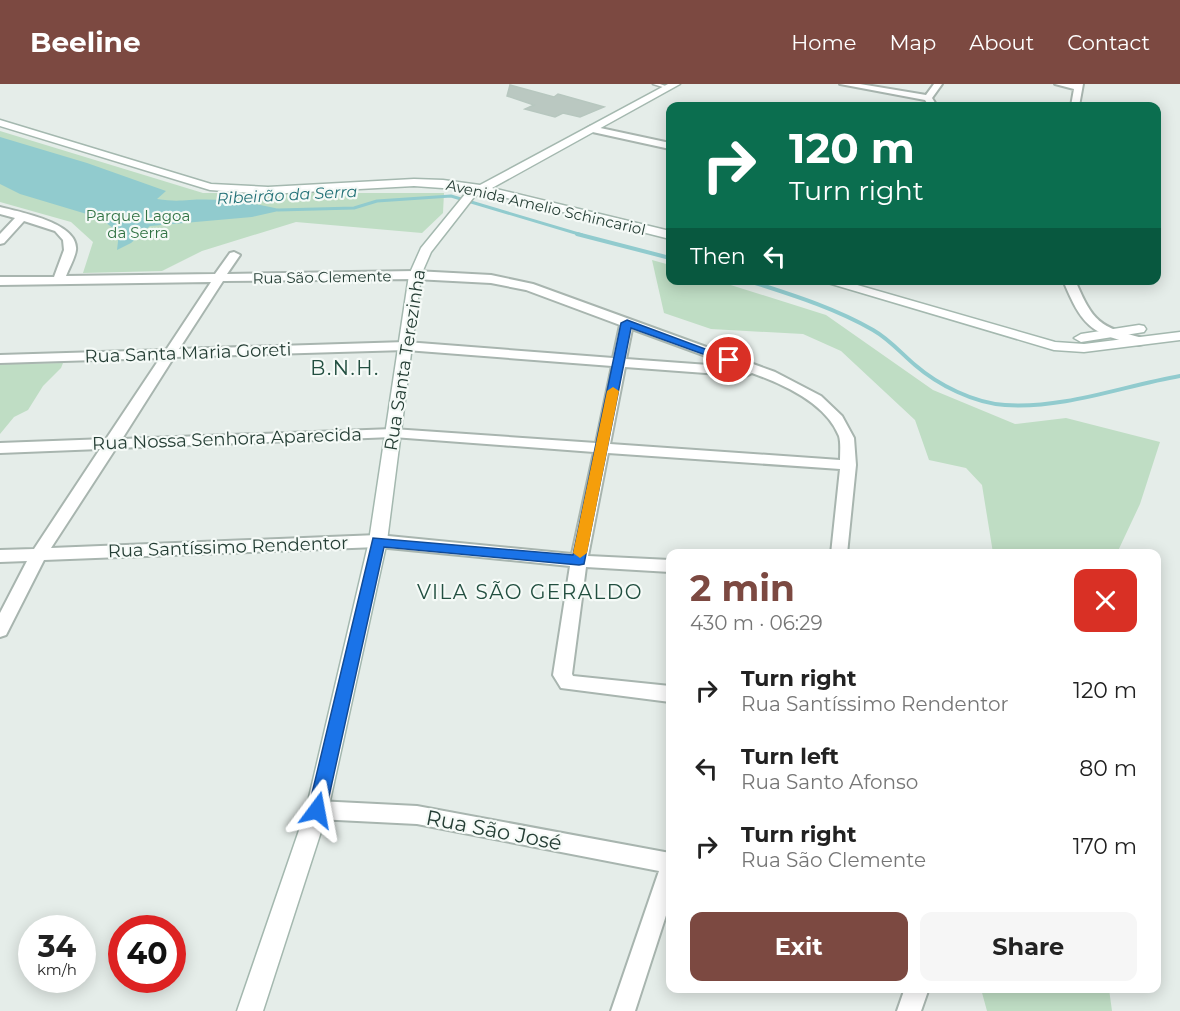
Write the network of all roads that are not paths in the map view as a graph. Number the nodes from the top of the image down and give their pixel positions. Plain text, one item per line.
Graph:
1 (655, 84) edge
2 (844, 84) edge
3 (938, 84) edge
4 (1059, 84) edge
5 (672, 86) edge
6 (1079, 86) edge
7 (931, 102) edge
8 (1076, 102) edge
9 (0, 117) edge
10 (0, 123) edge
11 (591, 129) junction
12 (666, 145) edge
13 (475, 191) junction
14 (0, 210) edge
15 (21, 218) junction
16 (666, 227) edge
17 (666, 234) edge
18 (0, 241) edge
19 (234, 255) dead end
20 (415, 276) junction
21 (219, 278) junction
22 (59, 280) junction
23 (0, 281) edge
24 (841, 285) edge
25 (868, 285) edge
26 (1071, 285) edge
27 (1086, 317) junction
28 (627, 323) junction
29 (1180, 325) edge
30 (1108, 332) junction
31 (1136, 335) junction
32 (1180, 336) edge
33 (1087, 337) junction
34 (406, 346) junction
35 (170, 354) junction
36 (0, 359) edge
37 (619, 361) junction
38 (770, 375) junction
39 (393, 433) junction
40 (109, 444) junction
41 (0, 448) edge
42 (601, 449) junction
43 (848, 465) junction
44 (378, 541) junction
45 (840, 549) edge
46 (39, 554) junction
47 (0, 555) edge
48 (579, 561) junction
49 (666, 566) edge
50 (0, 630) edge
51 (666, 694) edge
52 (317, 810) junction
53 (666, 862) edge
54 (666, 883) edge
55 (915, 993) edge
56 (250, 1011) edge
57 (623, 1011) edge
58 (909, 1011) edge

1 - 5 lane
2 - 7 street
3 - 7 street
4 - 6 street
5 - 11 main road, Rua Santa Terezinha
6 - 8 street
9 - 13 main road, Avenida Amelio Schincariol
10 - 13 main road, Avenida Amelio Schincariol
11 - 12 street
11 - 13 main road, Rua Santa Terezinha
13 - 16 main road, Avenida Amelio Schincariol
13 - 17 main road, Avenida Amelio Schincariol
13 - 20 main road, Rua Santa Terezinha
14 - 15 street
15 - 18 street
15 - 22 street
19 - 21 street
20 - 21 street, Rua São Clemente
20 - 28 street, Rua São Clemente
20 - 34 main road, Rua Santa Terezinha
21 - 22 street, Rua São Clemente
21 - 35 street
22 - 23 street, Rua São Clemente
24 - 31 main road
25 - 33 main road
26 - 27 street
27 - 30 street
27 - 31 street
27 - 33 main road
28 - 37 street
28 - 38 street, Rua São Clemente
29 - 31 main road
30 - 31 main road
30 - 33 main road
31 - 32 main road
34 - 35 street, Rua Santa Maria Goreti
34 - 37 street, Rua Santa Maria Goreti
34 - 39 main road, Rua Santa Terezinha
35 - 36 street, Rua Santa Maria Goreti
35 - 40 street
37 - 38 street, Rua Santa Maria Goreti
37 - 42 street
38 - 43 street, Rua São Clemente
39 - 40 street, Rua Nossa Senhora Aparecida
39 - 42 street, Rua Nossa Senhora Aparecida
39 - 44 main road, Rua Santa Terezinha
40 - 41 street, Rua Nossa Senhora Aparecida
40 - 46 street
42 - 43 street, Rua Nossa Senhora Aparecida
42 - 48 street
43 - 45 street, Rua São Clemente
44 - 46 street, Rua Santíssimo Rendentor
44 - 48 street, Rua Santíssimo Rendentor
44 - 52 main road, Rua Santa Terezinha
46 - 47 street, Rua Santíssimo Rendentor
46 - 50 street
48 - 49 street, Rua Santíssimo Rendentor
48 - 51 street
52 - 53 street, Rua São José
52 - 56 main road, Rua Santa Terezinha
54 - 57 street
55 - 58 street

